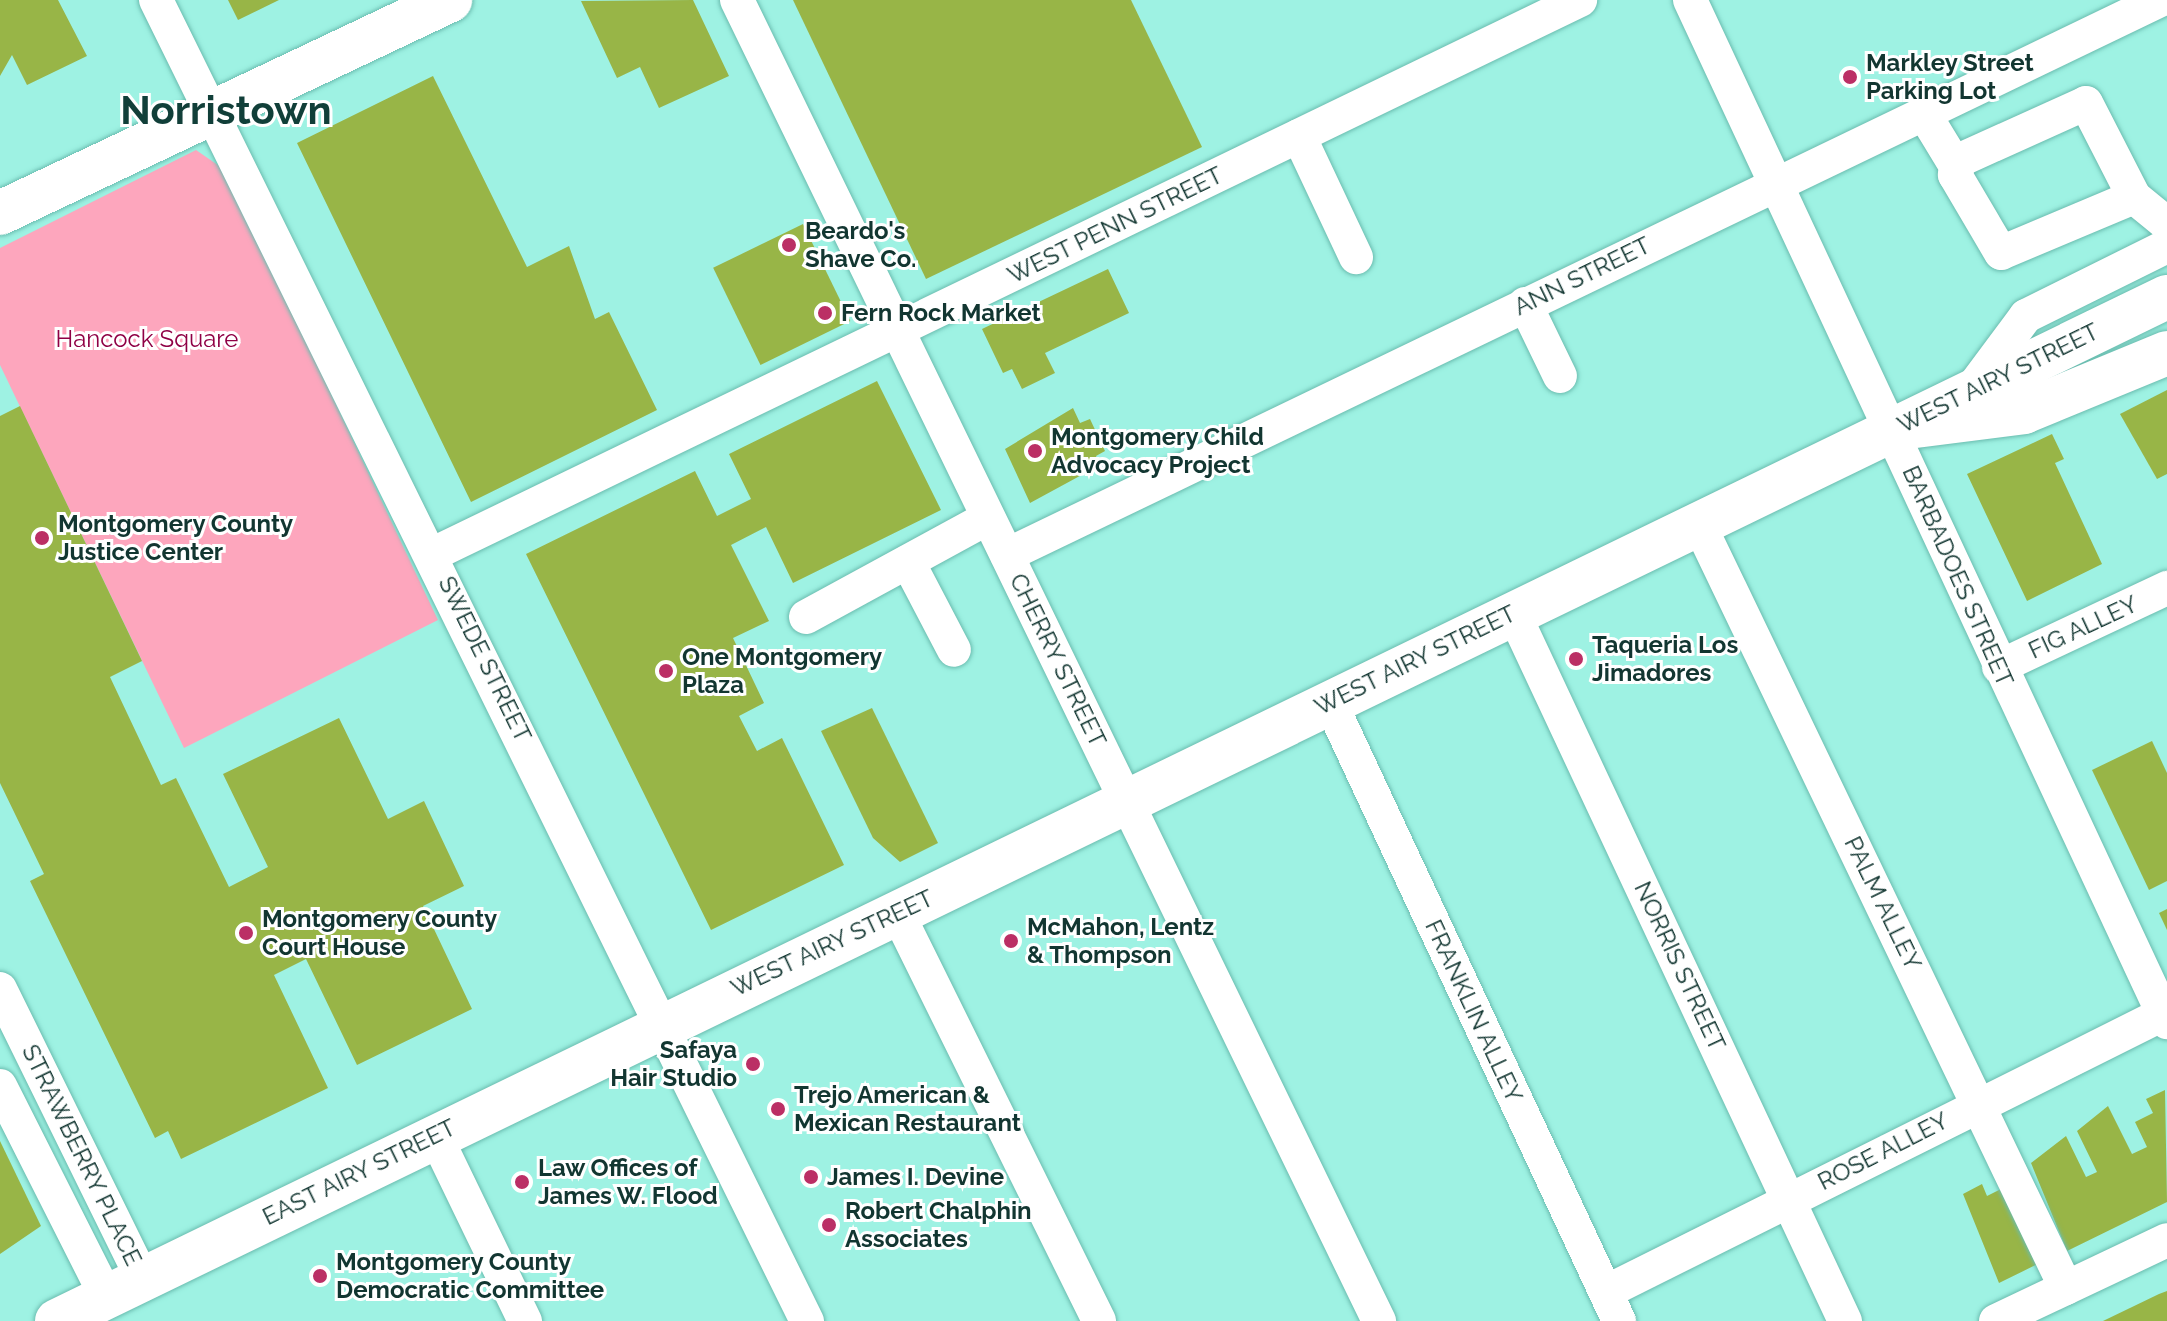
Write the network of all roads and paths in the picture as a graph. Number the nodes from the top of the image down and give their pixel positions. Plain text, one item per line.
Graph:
1 (156, 0) edge
2 (450, 0) edge
3 (737, 0) edge
4 (1580, 0) edge
5 (1690, 0) edge
6 (2160, 0) edge
7 (211, 111) junction
8 (1923, 112) junction
9 (1299, 136) junction
10 (1956, 166) junction
11 (1776, 182) junction
12 (2134, 197) junction
13 (0, 213) edge
14 (2167, 224) edge
15 (2167, 246) edge
16 (1356, 257) dead end
17 (2167, 297) edge
18 (1525, 304) junction
19 (898, 330) junction
20 (2167, 353) edge
21 (1560, 376) dead end
22 (1971, 390) junction
23 (1892, 429) junction
24 (986, 519) junction
25 (1697, 520) junction
26 (433, 554) junction
27 (1007, 555) junction
28 (908, 562) junction
29 (2167, 588) edge
30 (1513, 612) junction
31 (806, 617) dead end
32 (954, 650) dead end
33 (1999, 667) junction
34 (1330, 702) junction
35 (1126, 801) junction
36 (897, 912) junction
37 (0, 989) edge
38 (2165, 1018) edge
39 (662, 1022) junction
40 (0, 1086) edge
41 (1980, 1101) junction
42 (435, 1135) junction
43 (1790, 1199) junction
44 (2167, 1240) edge
45 (124, 1287) junction
46 (2066, 1288) junction
47 (1612, 1307) edge
48 (57, 1321) edge
49 (525, 1321) edge
50 (807, 1321) edge
51 (1099, 1321) edge
52 (1379, 1321) edge
53 (1845, 1321) edge
54 (1996, 1321) edge

1 - 7 street, SWEDE STREET
2 - 7 main road
3 - 19 street, CHERRY STREET
4 - 9 street, WEST PENN STREET
5 - 11 street, BARBADOES STREET
6 - 8 street, ANN STREET
7 - 13 main road
7 - 26 street, SWEDE STREET
8 - 10 street
8 - 11 street, ANN STREET
9 - 16 street
9 - 19 street, WEST PENN STREET
10 - 12 street
10 - 12 street
11 - 18 street, ANN STREET
11 - 23 street, BARBADOES STREET
12 - 14 street
15 - 22 street
17 - 22 main road, WEST AIRY STREET
18 - 21 street
18 - 27 street, ANN STREET
19 - 24 street, CHERRY STREET
19 - 26 street, WEST PENN STREET
20 - 23 main road
22 - 23 main road, WEST AIRY STREET
23 - 25 main road, WEST AIRY STREET
23 - 33 street, BARBADOES STREET
24 - 27 street, CHERRY STREET
24 - 28 street
25 - 30 main road, WEST AIRY STREET
25 - 41 street, PALM ALLEY
26 - 39 street, SWEDE STREET
27 - 35 street, CHERRY STREET
28 - 31 street
28 - 32 street
29 - 33 street, FIG ALLEY
30 - 34 main road, WEST AIRY STREET
30 - 43 street, NORRIS STREET
33 - 38 street, BARBADOES STREET
34 - 35 main road, WEST AIRY STREET
34 - 47 street, FRANKLIN ALLEY
35 - 36 main road, WEST AIRY STREET
35 - 52 street, CHERRY STREET
36 - 39 main road, WEST AIRY STREET
36 - 51 street
37 - 45 street, STRAWBERRY PLACE
38 - 41 street, ROSE ALLEY
39 - 42 main road, EAST AIRY STREET
39 - 50 street, SWEDE STREET
40 - 45 street
41 - 43 street, ROSE ALLEY
41 - 46 street, PALM ALLEY
42 - 45 main road, EAST AIRY STREET
42 - 49 street
43 - 47 street, ROSE ALLEY
43 - 53 street, NORRIS STREET
44 - 46 street
45 - 48 main road, EAST AIRY STREET
46 - 54 street

